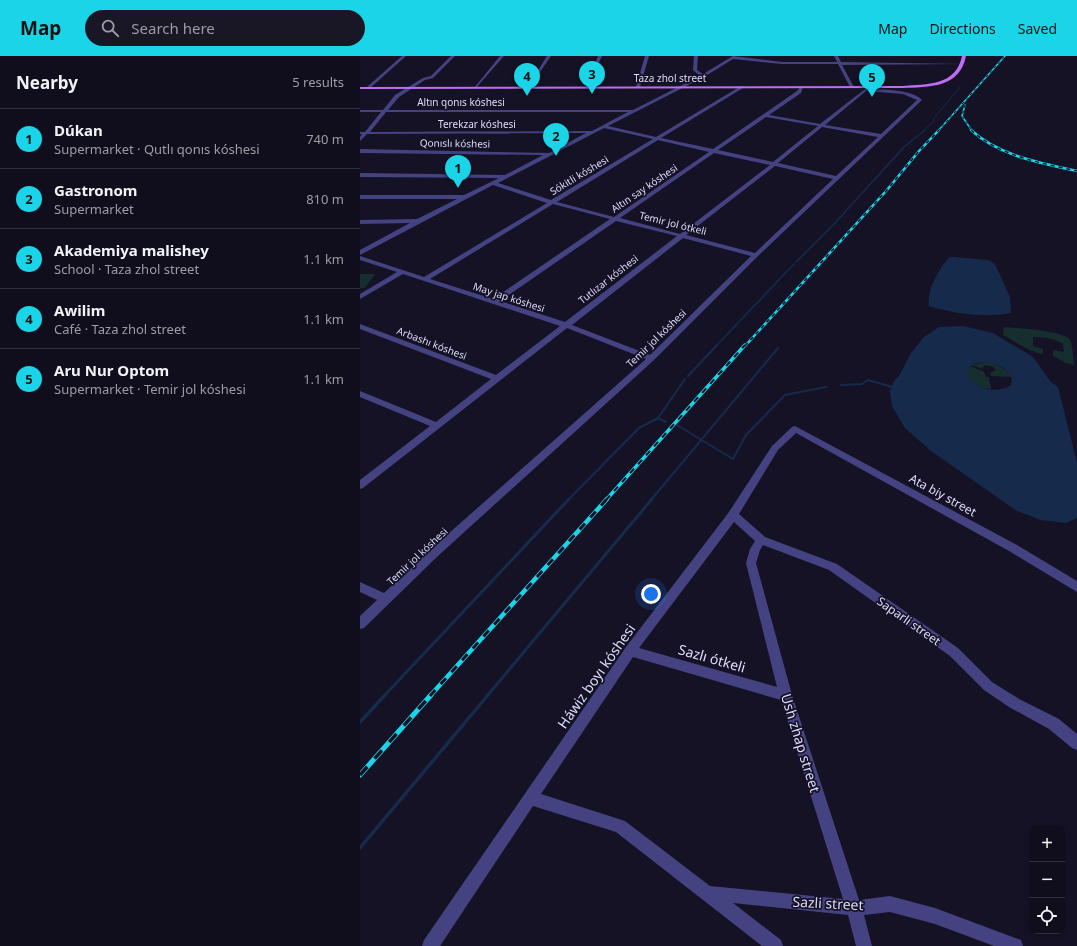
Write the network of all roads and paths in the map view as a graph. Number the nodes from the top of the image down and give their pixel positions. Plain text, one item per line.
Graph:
1 (404, 56) edge
2 (453, 56) edge
3 (502, 56) edge
4 (549, 56) edge
5 (600, 56) edge
6 (647, 56) edge
7 (696, 56) edge
8 (836, 56) edge
9 (964, 56) edge
10 (734, 57) edge
11 (839, 64) junction
12 (962, 64) junction
13 (703, 76) junction
14 (410, 87) junction
15 (474, 87) junction
16 (528, 87) junction
17 (586, 87) junction
18 (638, 87) junction
19 (680, 87) junction
20 (742, 87) junction
21 (801, 87) junction
22 (360, 88) edge
23 (368, 88) junction
24 (852, 88) junction
25 (867, 89) junction
26 (360, 111) edge
27 (386, 111) junction
28 (635, 111) junction
29 (766, 116) junction
30 (823, 126) junction
31 (604, 127) junction
32 (360, 132) edge
33 (594, 132) junction
34 (367, 133) junction
35 (882, 136) junction
36 (657, 139) junction
37 (360, 140) edge
38 (360, 151) edge
39 (714, 151) junction
40 (549, 154) junction
41 (774, 164) junction
42 (360, 175) edge
43 (506, 176) junction
44 (837, 178) junction
45 (494, 183) junction
46 (360, 197) edge
47 (466, 197) junction
48 (551, 202) junction
49 (615, 219) junction
50 (418, 221) junction
51 (360, 222) edge
52 (681, 235) junction
53 (360, 253) edge
54 (756, 255) junction
55 (360, 258) edge
56 (402, 272) junction
57 (424, 279) junction
58 (360, 297) edge
59 (494, 302) junction
60 (565, 325) junction
61 (360, 326) edge
62 (651, 358) junction
63 (497, 378) junction
64 (360, 394) edge
65 (436, 426) junction
66 (795, 429) joint
67 (361, 483) edge
68 (733, 515) junction
69 (761, 540) junction
70 (360, 587) edge
71 (1077, 587) edge
72 (386, 599) junction
73 (360, 624) edge
74 (630, 651) junction
75 (786, 695) junction
76 (1077, 743) edge
77 (530, 798) junction
78 (706, 893) junction
79 (854, 908) junction
80 (430, 946) edge
81 (775, 946) edge
82 (864, 946) edge
83 (1015, 946) edge

1 - 23 street
2 - 14 street
3 - 15 street
4 - 16 street
5 - 17 street
6 - 18 street
7 - 13 street
8 - 11 street
9 - 12 main road, Taza zhol street
10 - 11 street
10 - 13 street
11 - 12 street
11 - 24 street
12 - 25 main road, Taza zhol street
13 - 19 street
14 - 15 main road, Taza zhol street
14 - 23 main road, Taza zhol street
14 - 27 street
15 - 16 main road, Taza zhol street
16 - 17 main road, Taza zhol street
17 - 18 main road, Taza zhol street
18 - 19 main road, Taza zhol street
19 - 20 main road, Taza zhol street
19 - 28 street
20 - 21 main road, Taza zhol street
20 - 36 street, Sókitli kóshesi
21 - 24 main road, Taza zhol street
21 - 29 street, Altın say kóshesi
22 - 23 main road, Taza zhol street
24 - 25 main road, Taza zhol street
25 - 30 street, Tutlızar kóshesi
25 - 35 street, Temir jol kóshesi
26 - 27 street, Altın qonıs kóshesi
27 - 28 street, Altın qonıs kóshesi
27 - 34 street
28 - 31 street
29 - 30 street
29 - 39 street, Altın say kóshesi
30 - 35 street
30 - 41 street, Tutlızar kóshesi
31 - 33 street
31 - 36 street
32 - 34 street, Terekzar kóshesi
33 - 34 street, Terekzar kóshesi
33 - 40 street
34 - 37 street
35 - 44 street, Temir jol kóshesi
36 - 39 street
36 - 48 street, Sókitli kóshesi
38 - 40 street, Qonıslı kóshesi
39 - 41 street
39 - 49 street, Altın say kóshesi
40 - 43 street
41 - 44 street
41 - 52 street, Tutlızar kóshesi
42 - 43 street
43 - 45 street
44 - 54 street, Temir jol kóshesi
45 - 47 street
45 - 48 street, Temir jol ótkeli
46 - 47 street
47 - 50 street
48 - 49 street, Temir jol ótkeli
48 - 57 street, Sókitli kóshesi
49 - 52 street, Temir jol ótkeli
49 - 59 street, Altın say kóshesi
50 - 51 street
50 - 53 street
52 - 54 street, Temir jol ótkeli
52 - 60 street, Tutlızar kóshesi
54 - 62 street, Temir jol kóshesi
55 - 56 street, May jap kóshesi
56 - 57 street, May jap kóshesi
56 - 58 street
57 - 59 street, May jap kóshesi
59 - 60 street, May jap kóshesi
60 - 62 street, May jap kóshesi
60 - 63 street, Tutlızar kóshesi
61 - 63 street, Arbashı kóshesi
62 - 72 street, Temir jol kóshesi
63 - 65 street, Tutlızar kóshesi
64 - 65 street
65 - 67 street, Tutlızar kóshesi
66 - 68 street, Háwiz boyı kóshesi
66 - 71 street, Ata biy street
68 - 69 street, Saparli street
68 - 74 street, Háwiz boyı kóshesi
69 - 75 street, Ush zhap street
69 - 76 street, Saparli street
70 - 72 street
72 - 73 street, Temir jol kóshesi
74 - 75 street, Sazlı ótkeli
74 - 77 street, Háwiz boyı kóshesi
75 - 79 street, Ush zhap street
77 - 78 street
77 - 80 street, Háwiz boyı kóshesi
78 - 79 street, Sazli street
78 - 81 street
79 - 82 street, Ush zhap street
79 - 83 street, Sazli street

